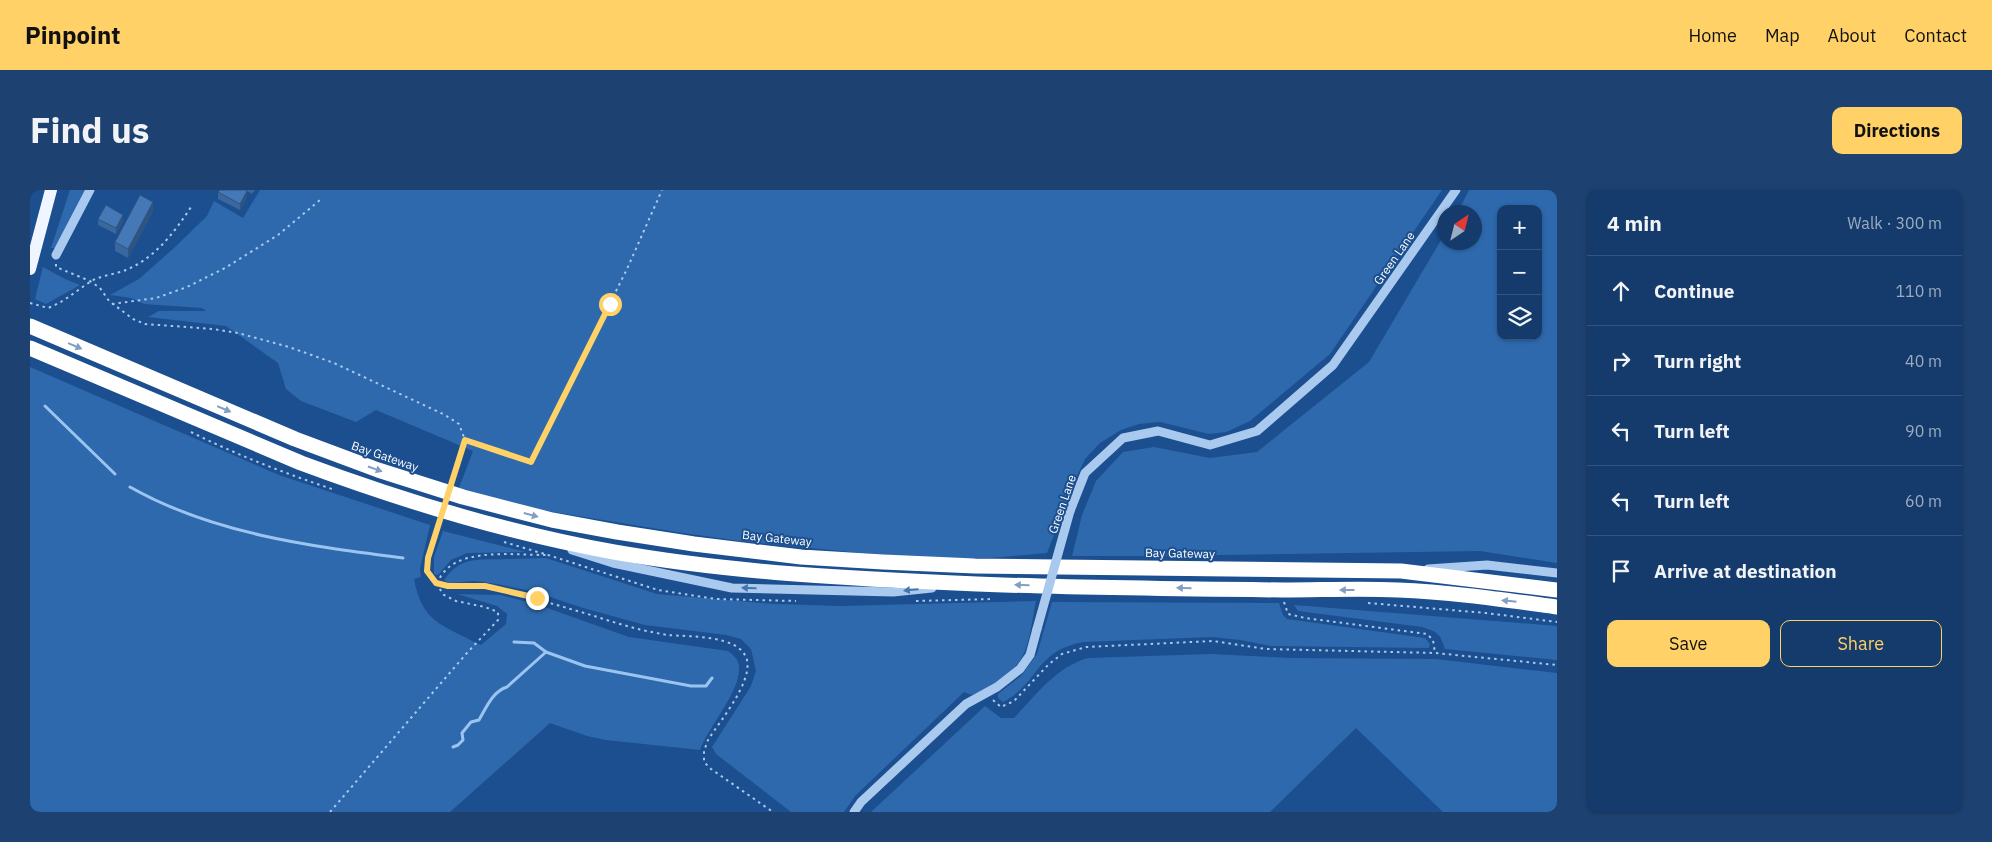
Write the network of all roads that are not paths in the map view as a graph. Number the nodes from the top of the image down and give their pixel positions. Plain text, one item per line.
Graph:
1 (51, 190) edge
2 (90, 190) edge
3 (1456, 190) edge
4 (56, 255) road end
5 (30, 269) edge
6 (30, 326) edge
7 (30, 348) edge
8 (1401, 571) junction
9 (1557, 573) edge
10 (1557, 590) edge
11 (1557, 607) edge
12 (854, 812) edge

1 - 5 main road
2 - 4 street
3 - 12 street, Green Lane, bridge
6 -> 8 highway, Bay Gateway
11 -> 7 highway
8 - 9 street
8 - 10 highway, Bay Gateway

